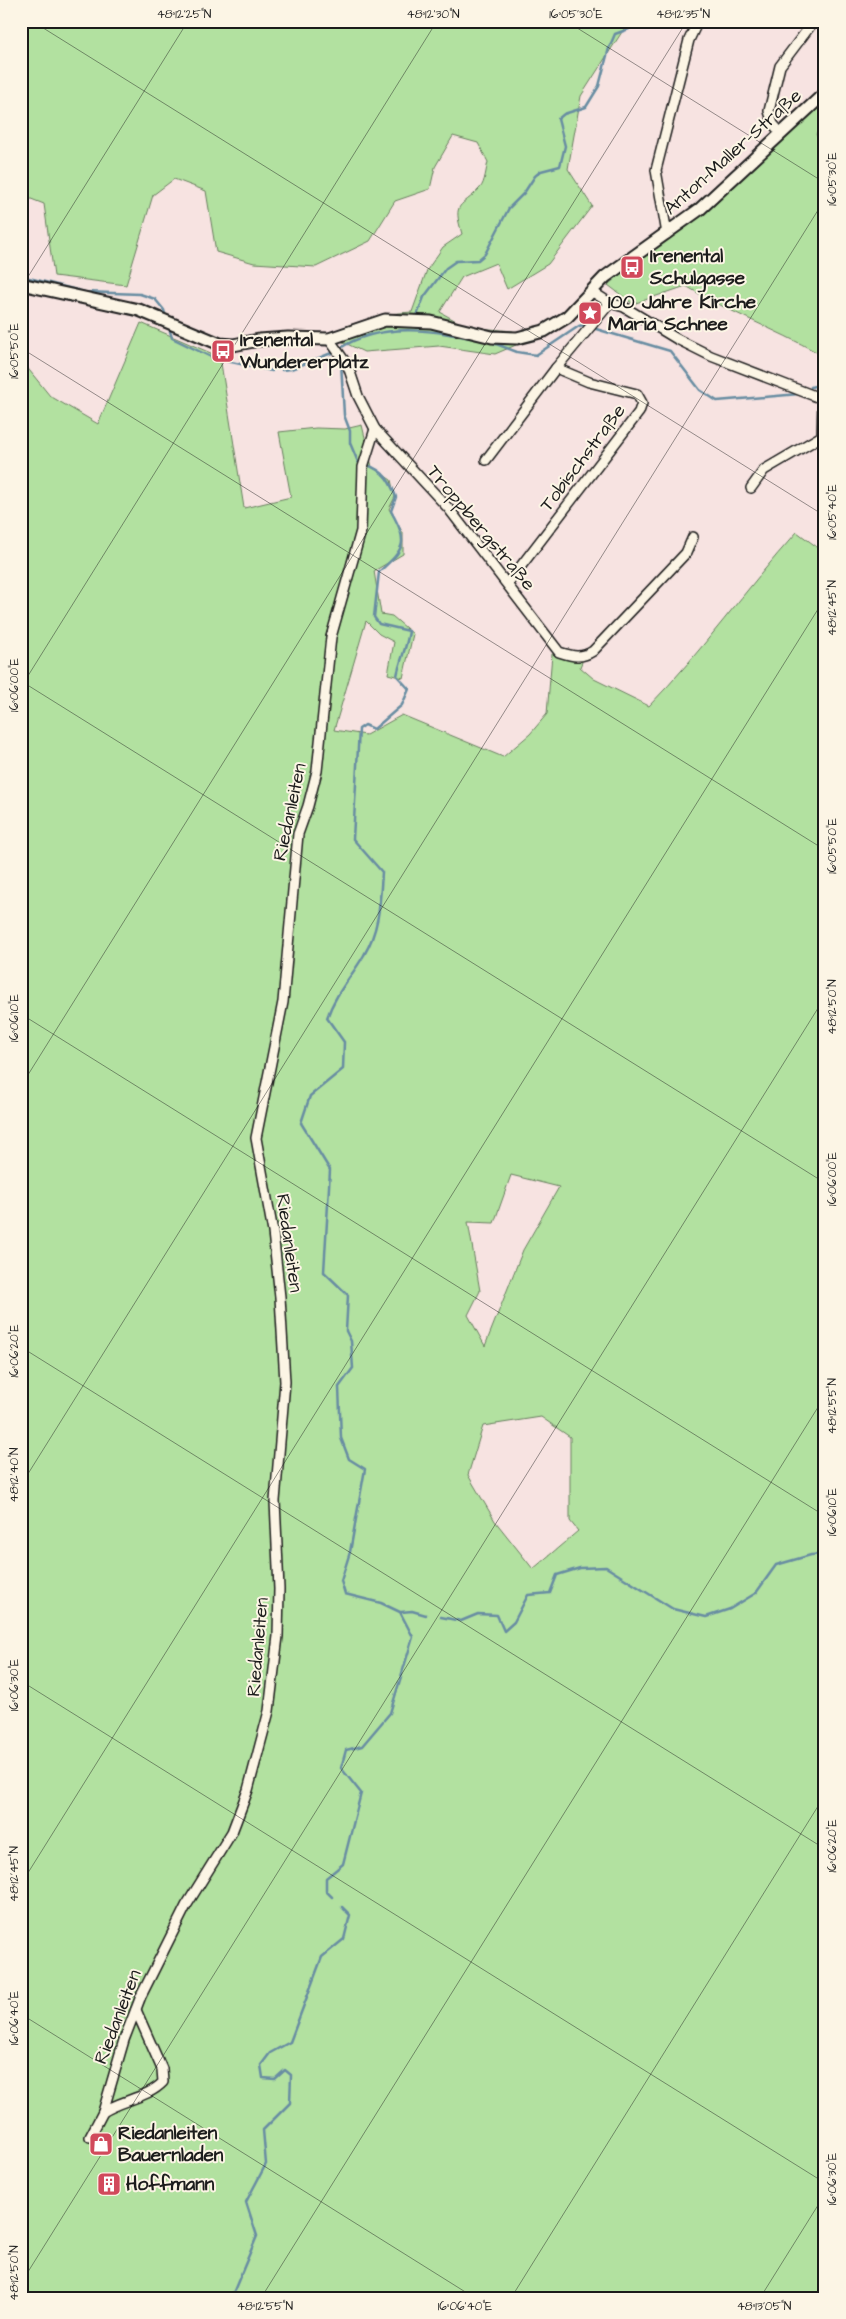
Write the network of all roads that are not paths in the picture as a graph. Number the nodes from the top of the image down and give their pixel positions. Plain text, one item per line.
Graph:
1 (698, 21) edge
2 (814, 21) edge
3 (825, 93) edge
4 (781, 134) junction
5 (667, 234) junction
6 (21, 284) edge
7 (591, 291) junction
8 (610, 303) junction
9 (332, 342) junction
10 (556, 368) junction
11 (824, 399) edge
12 (374, 428) junction
13 (823, 438) edge
14 (486, 460) dead end
15 (751, 488) dead end
16 (693, 538) dead end
17 (508, 583) junction
18 (136, 2010) junction
19 (103, 2112) junction
20 (90, 2136) dead end

1 - 5 street
2 - 4 street
3 - 4 street, Anton-Maller-Straße
4 - 5 street, Anton-Maller-Straße
5 - 7 street, Anton-Maller-Straße
6 - 9 street
7 - 8 street
7 - 9 street, Anton-Maller-Straße
8 - 10 street
8 - 11 street
9 - 12 street
10 - 14 street
10 - 17 street, Tobischstraße
11 - 13 street
12 - 17 street, Troppbergstraße
12 - 18 street, Riedanleiten
13 - 15 street
16 - 17 street, Troppbergstraße
18 - 19 street, Riedanleiten
18 - 19 street
19 - 20 street, Riedanleiten

